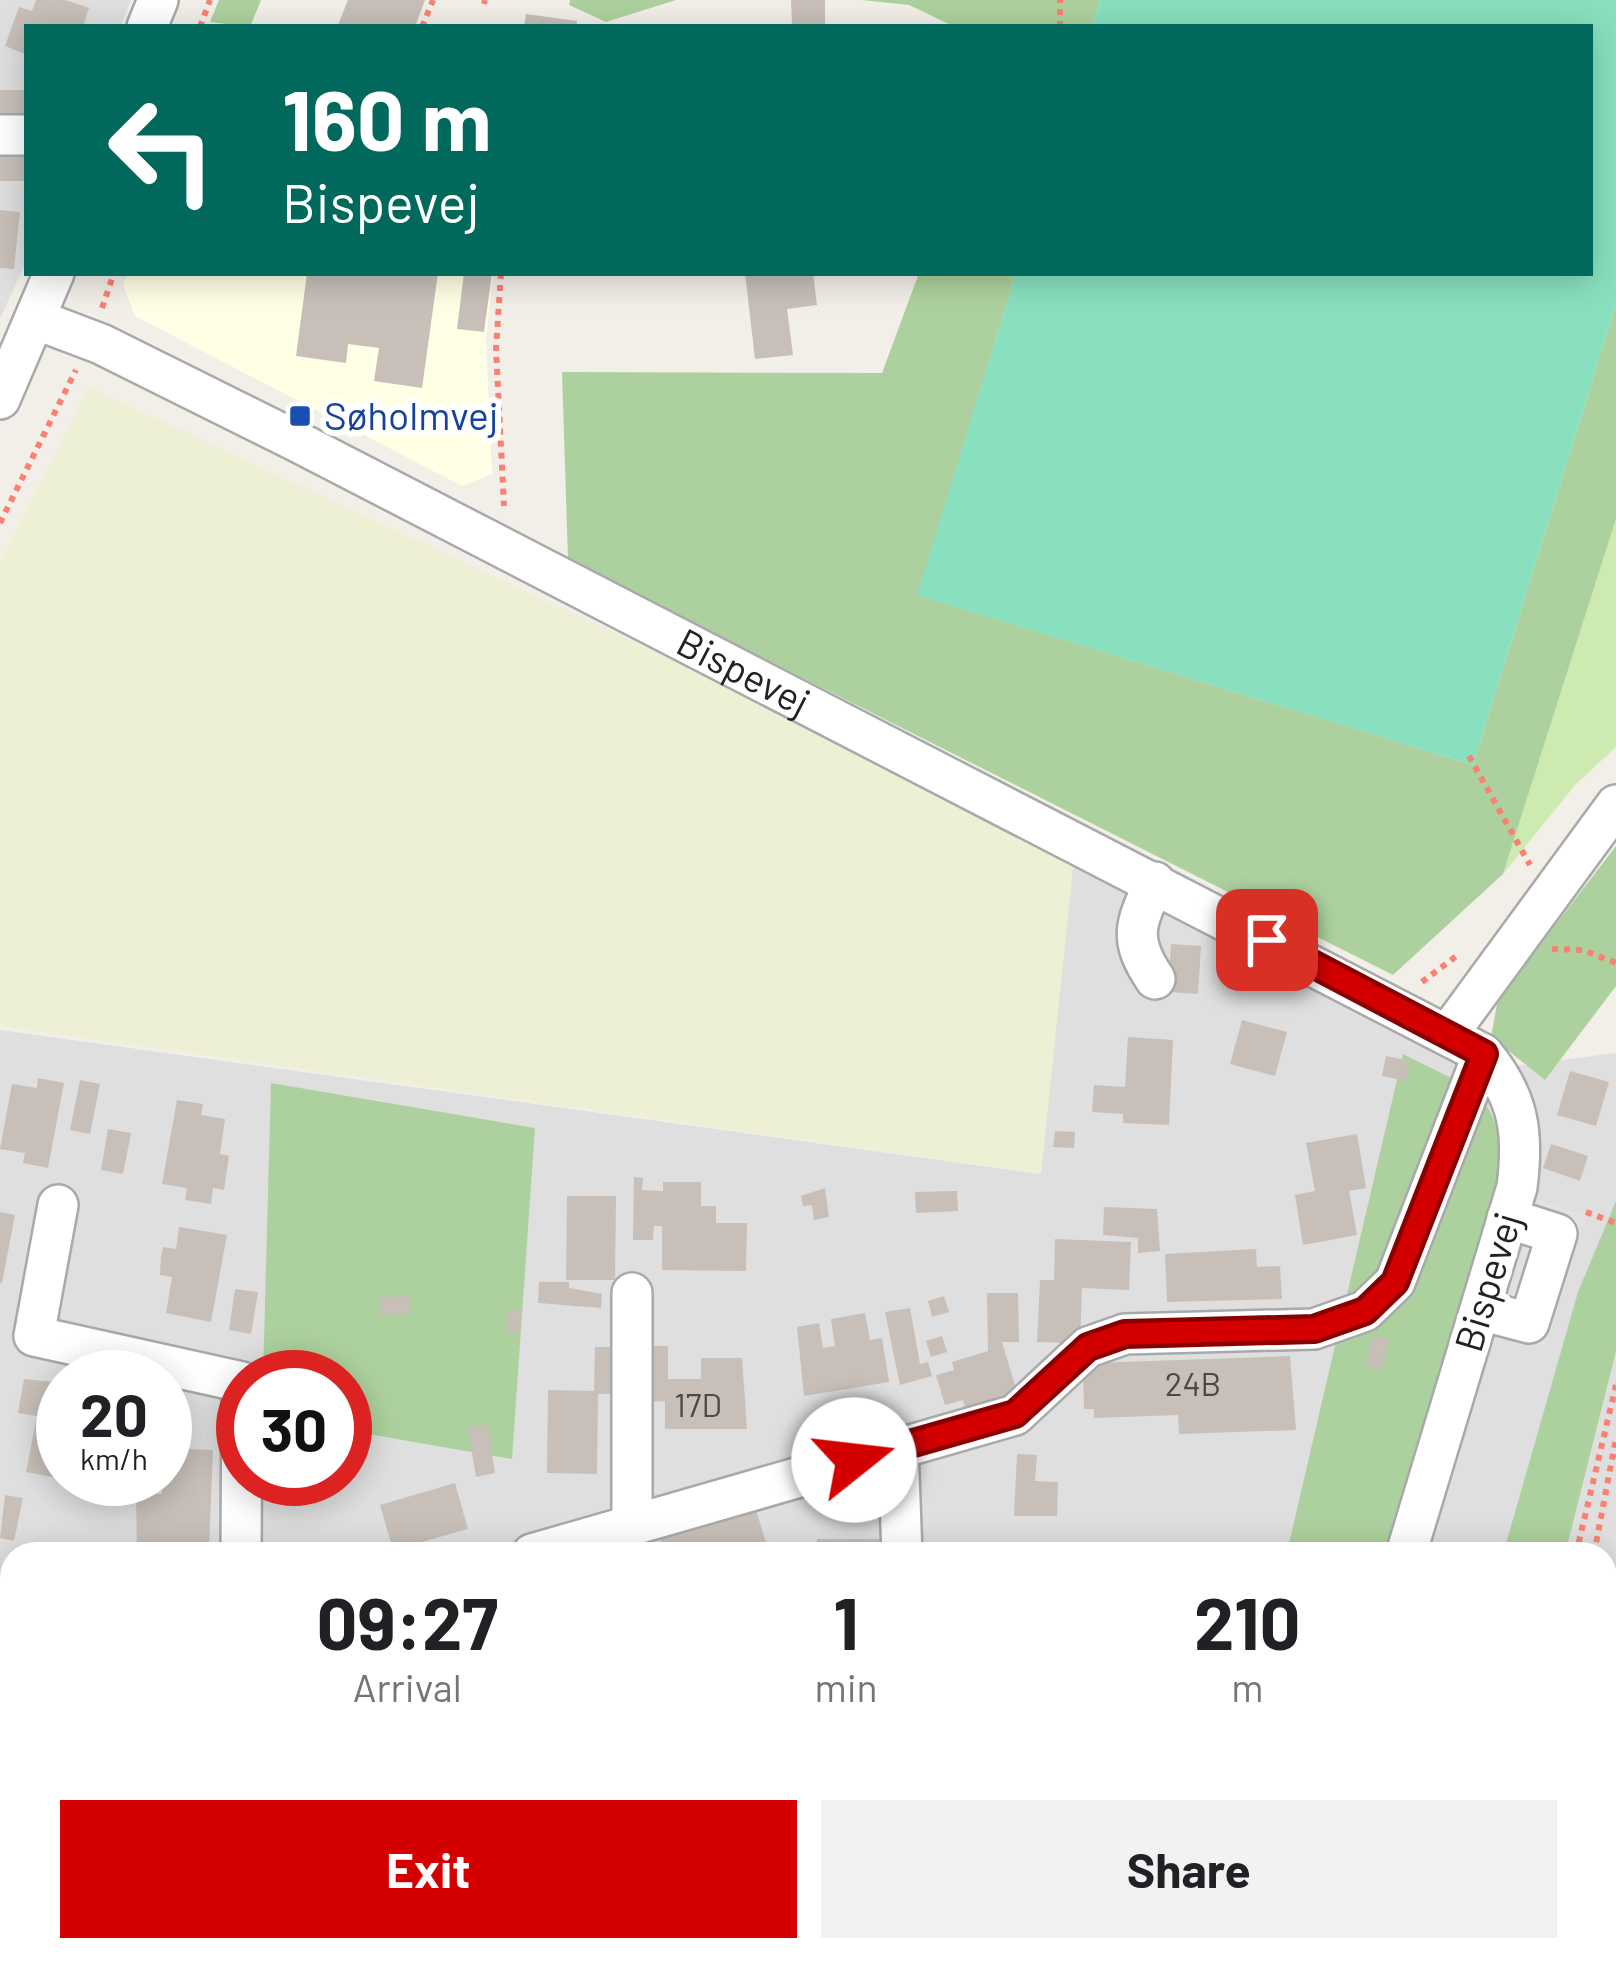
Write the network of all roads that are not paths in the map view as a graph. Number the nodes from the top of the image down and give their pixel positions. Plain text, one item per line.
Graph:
1 (53, 276) edge
2 (35, 319) junction
3 (0, 399) edge
4 (1616, 805) edge
5 (1155, 882) junction
6 (1155, 979) dead end
7 (1448, 1034) junction
8 (1484, 1054) junction
9 (58, 1204) dead end
10 (632, 1293) dead end
11 (898, 1448) junction
12 (632, 1523) junction
13 (241, 1542) edge
14 (571, 1542) edge
15 (902, 1542) edge
16 (1410, 1542) edge

1 - 2 street
2 - 3 street
2 - 5 street, Bispevej
4 - 7 street
5 - 6 street
5 - 7 street, Bispevej
7 - 8 street, Bispevej
8 - 11 street
8 - 16 street, Bispevej
9 - 13 street
10 - 12 street
11 - 12 street
11 - 15 street
12 - 14 street

